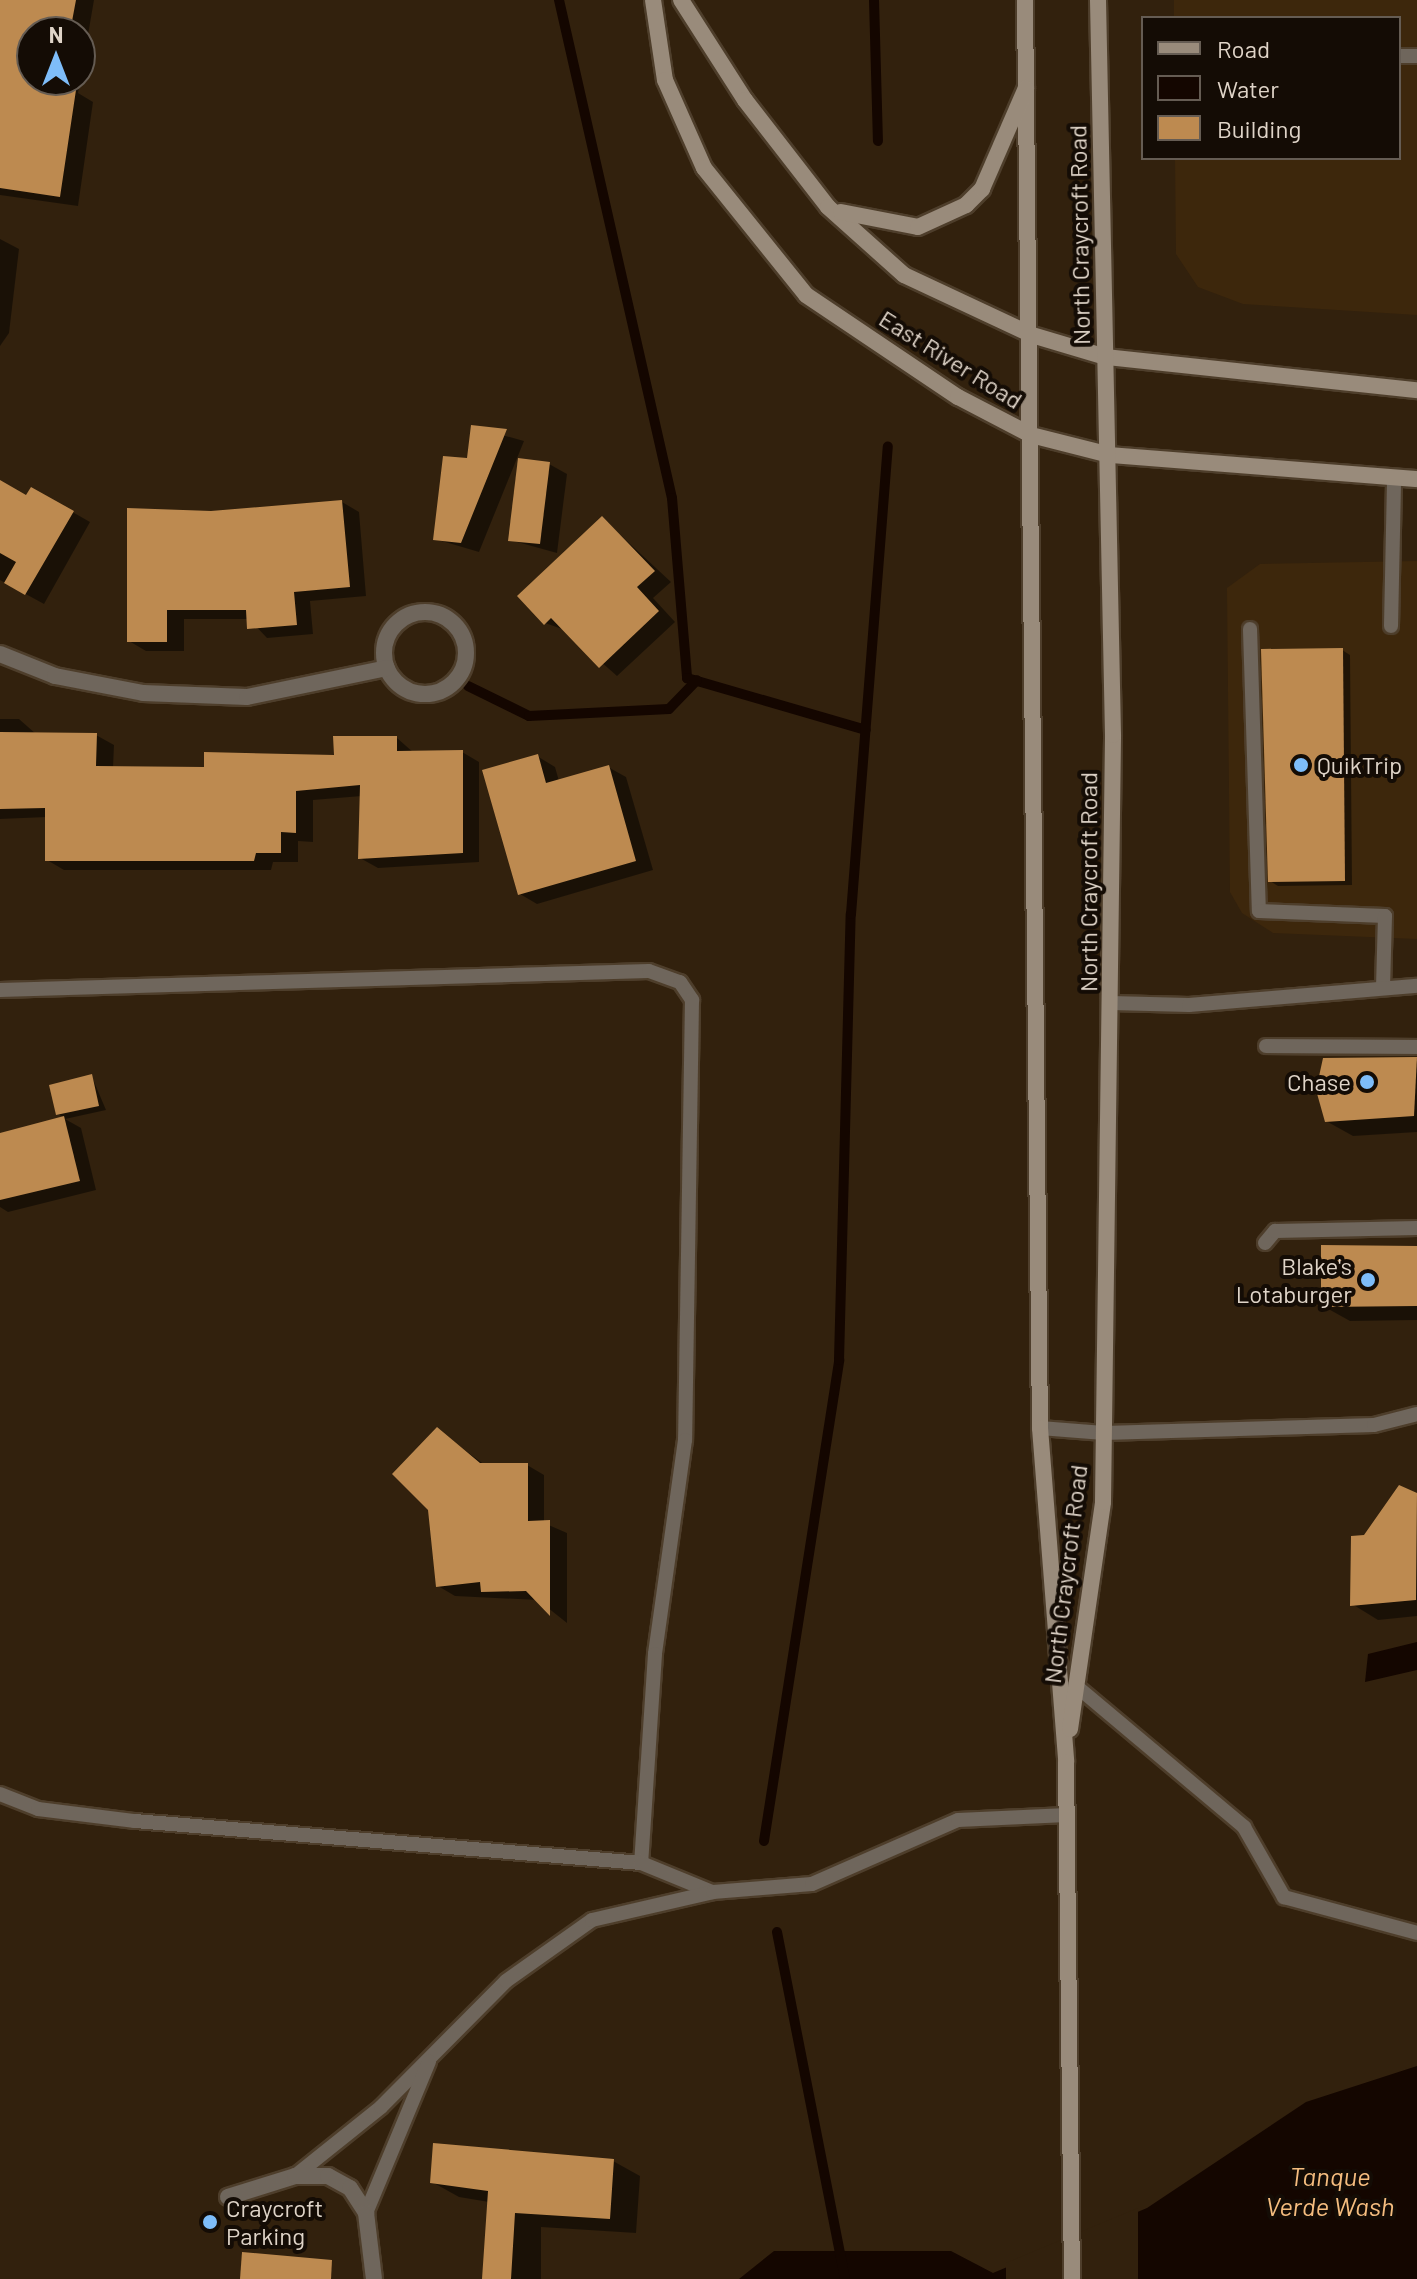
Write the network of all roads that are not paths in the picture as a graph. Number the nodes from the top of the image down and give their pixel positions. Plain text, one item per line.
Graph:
1 (653, 0) edge
2 (681, 0) edge
3 (1025, 0) edge
4 (1098, 0) edge
5 (1028, 83) junction
6 (828, 207) junction
7 (1032, 335) junction
8 (1106, 357) junction
9 (1417, 390) edge
10 (1031, 435) junction
11 (1110, 455) junction
12 (1394, 479) junction
13 (1417, 479) edge
14 (1391, 626) dead end
15 (1250, 629) dead end
16 (0, 654) edge
17 (387, 668) junction
18 (1417, 986) edge
19 (1383, 987) junction
20 (0, 990) edge
21 (1111, 1003) junction
22 (1266, 1046) dead end
23 (1417, 1047) edge
24 (1417, 1228) edge
25 (1265, 1243) dead end
26 (1417, 1414) edge
27 (1040, 1428) junction
28 (1104, 1433) junction
29 (1075, 1685) junction
30 (1066, 1762) junction
31 (0, 1794) edge
32 (1067, 1815) junction
33 (641, 1863) junction
34 (713, 1892) junction
35 (1417, 1933) edge
36 (431, 2058) junction
37 (295, 2176) junction
38 (228, 2197) dead end
39 (366, 2213) junction
40 (374, 2279) edge
41 (1072, 2279) edge

1 - 10 main road, East River Road
2 - 6 main road, East River Road
3 - 5 main road, North Craycroft Road
4 - 8 main road, North Craycroft Road
5 - 6 main road
5 - 7 main road, North Craycroft Road
6 - 7 main road, East River Road
7 - 8 main road, East River Road
7 - 10 main road, North Craycroft Road
8 - 9 main road, East River Road
8 - 11 main road, North Craycroft Road
10 - 11 main road, East River Road
10 - 27 main road, North Craycroft Road
11 - 12 main road, East River Road
11 - 21 main road, North Craycroft Road
12 - 13 main road, East River Road
12 - 14 lane
15 - 19 lane
16 - 17 street
17 - 17 street
18 - 19 lane
19 - 21 lane
20 - 33 lane
21 - 28 main road, North Craycroft Road
22 - 23 lane
24 - 25 lane
26 - 28 lane
27 - 28 lane
27 - 30 main road, North Craycroft Road
28 - 29 main road, North Craycroft Road
29 - 30 main road, North Craycroft Road
29 - 35 lane
30 - 32 main road, North Craycroft Road
31 - 33 lane
32 - 34 lane
32 - 41 main road, North Craycroft Road
33 - 34 lane
34 - 36 lane
36 - 37 lane
36 - 39 lane
37 - 38 street
37 - 39 street
39 - 40 street

